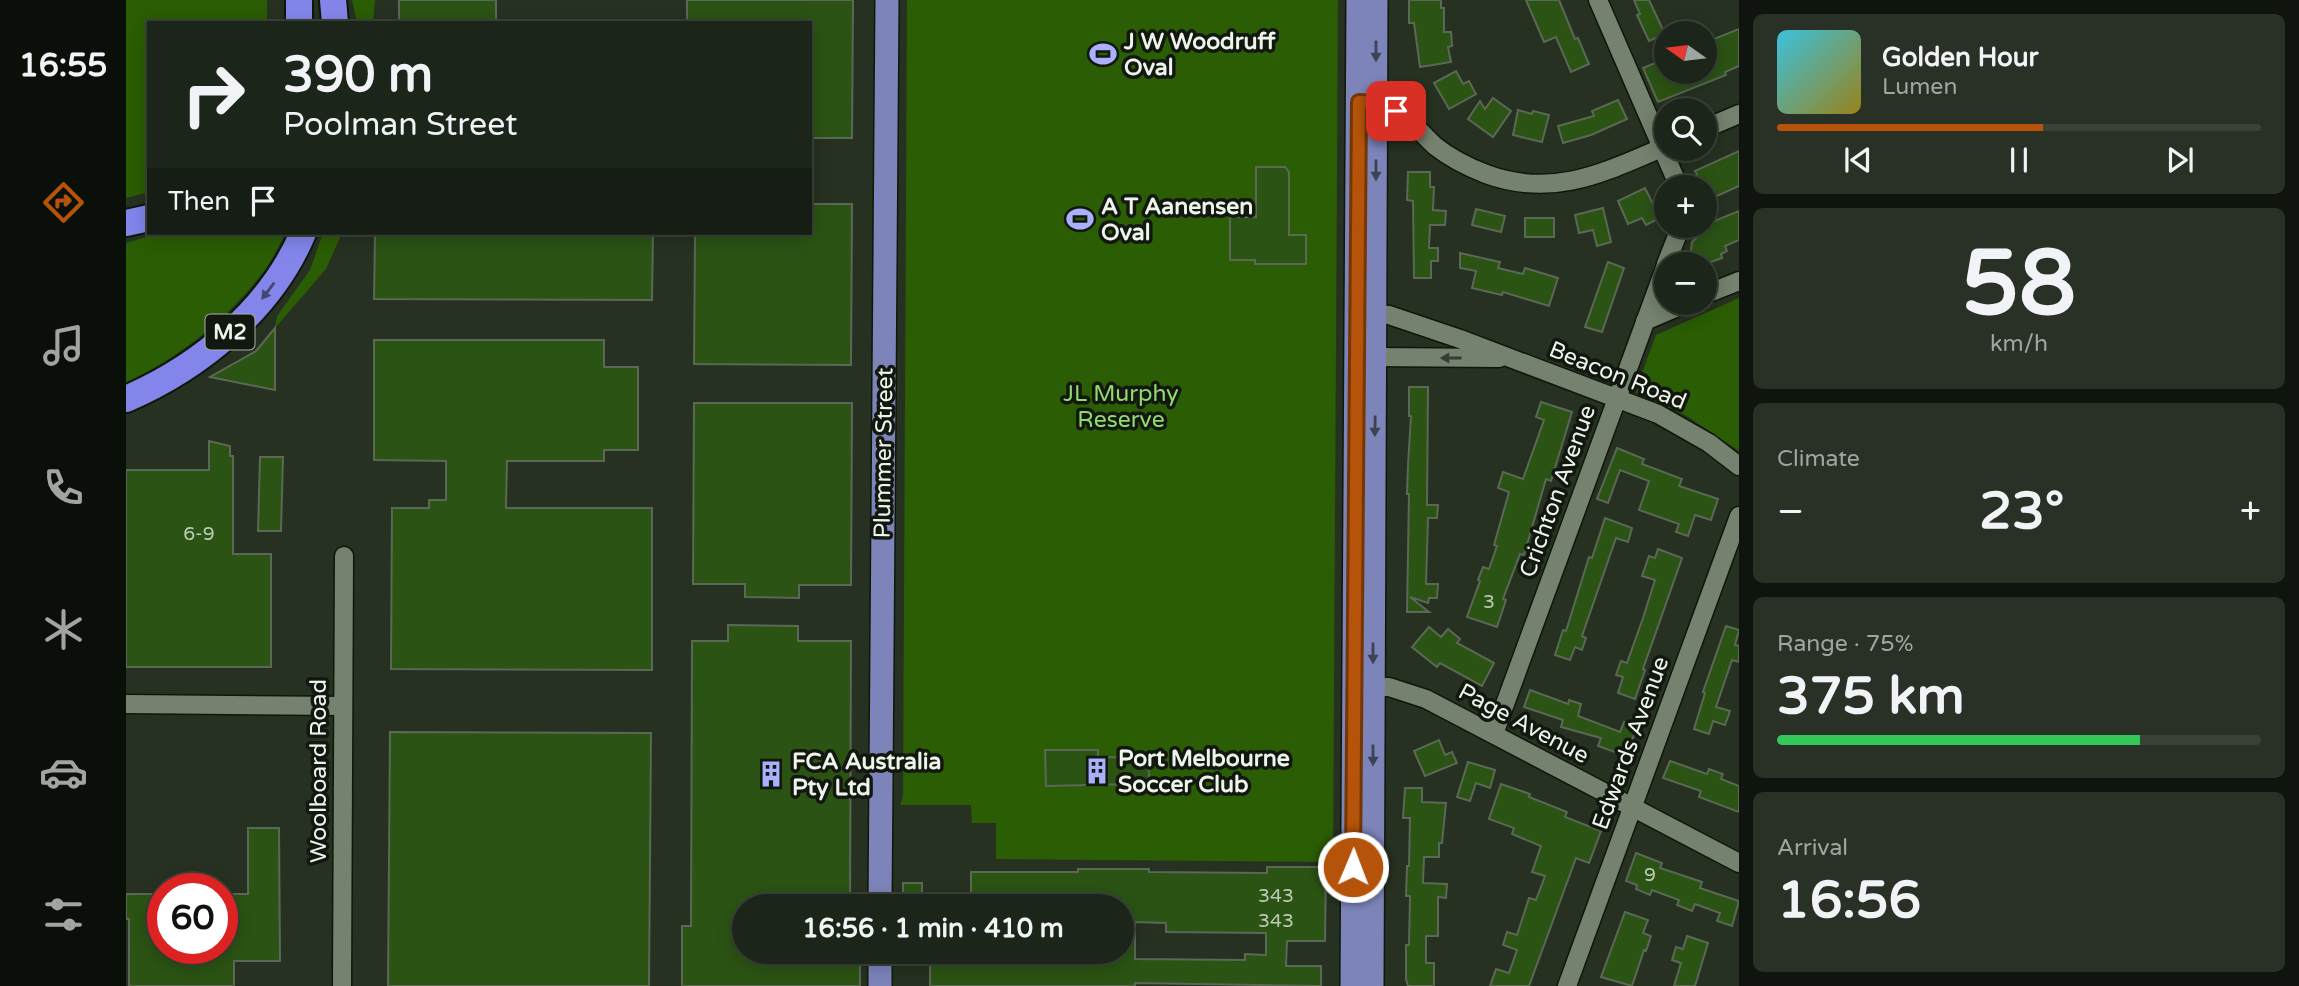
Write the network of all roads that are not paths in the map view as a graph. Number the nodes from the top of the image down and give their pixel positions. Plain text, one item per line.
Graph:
1 (299, 0) edge
2 (333, 0) edge
3 (887, 0) edge
4 (1359, 0) edge
5 (1377, 0) edge
6 (1598, 0) edge
7 (299, 21) edge
8 (335, 21) edge
9 (1367, 102) junction
10 (1739, 114) edge
11 (1717, 123) edge
12 (1654, 125) edge
13 (1654, 151) edge
14 (147, 218) edge
15 (126, 223) edge
16 (302, 235) edge
17 (1739, 281) edge
18 (1717, 290) edge
19 (1654, 297) edge
20 (1375, 314) junction
21 (1659, 315) edge
22 (1645, 321) junction
23 (1363, 349) junction
24 (1510, 359) junction
25 (1617, 398) junction
26 (126, 399) edge
27 (1739, 466) edge
28 (1739, 516) edge
29 (344, 556) dead end
30 (1364, 687) junction
31 (126, 704) edge
32 (342, 706) junction
33 (1494, 734) junction
34 (1632, 808) junction
35 (1739, 863) edge
36 (880, 894) edge
37 (880, 964) edge
38 (342, 986) edge
39 (880, 986) edge
40 (1352, 986) edge
41 (1372, 986) edge
42 (1567, 986) edge

1 - 7 highway
2 - 8 highway
3 - 36 main road, Plummer Street
4 - 9 main road
5 -> 9 main road
6 - 12 street
9 - 13 street
9 -> 20 main road
9 - 23 main road
10 - 11 street
14 - 15 highway
16 -> 26 highway, M2
17 - 18 street
19 - 22 street, Crichton Avenue
20 - 23 main road
20 - 24 street, Beacon Road
21 - 22 street
22 - 25 street, Crichton Avenue
24 -> 23 street, Beacon Road
23 - 30 main road
24 - 25 street, Beacon Road
25 - 27 street, Beacon Road
25 - 33 street, Crichton Avenue
28 - 34 street, Edwards Avenue
29 - 32 street, Woolboard Road
30 - 33 street, Page Avenue
30 - 40 main road
30 -> 41 main road
31 - 32 street
32 - 38 street, Woolboard Road
33 - 34 street, Page Avenue
34 - 35 street, Page Avenue
34 - 42 street, Edwards Avenue
37 - 39 main road

